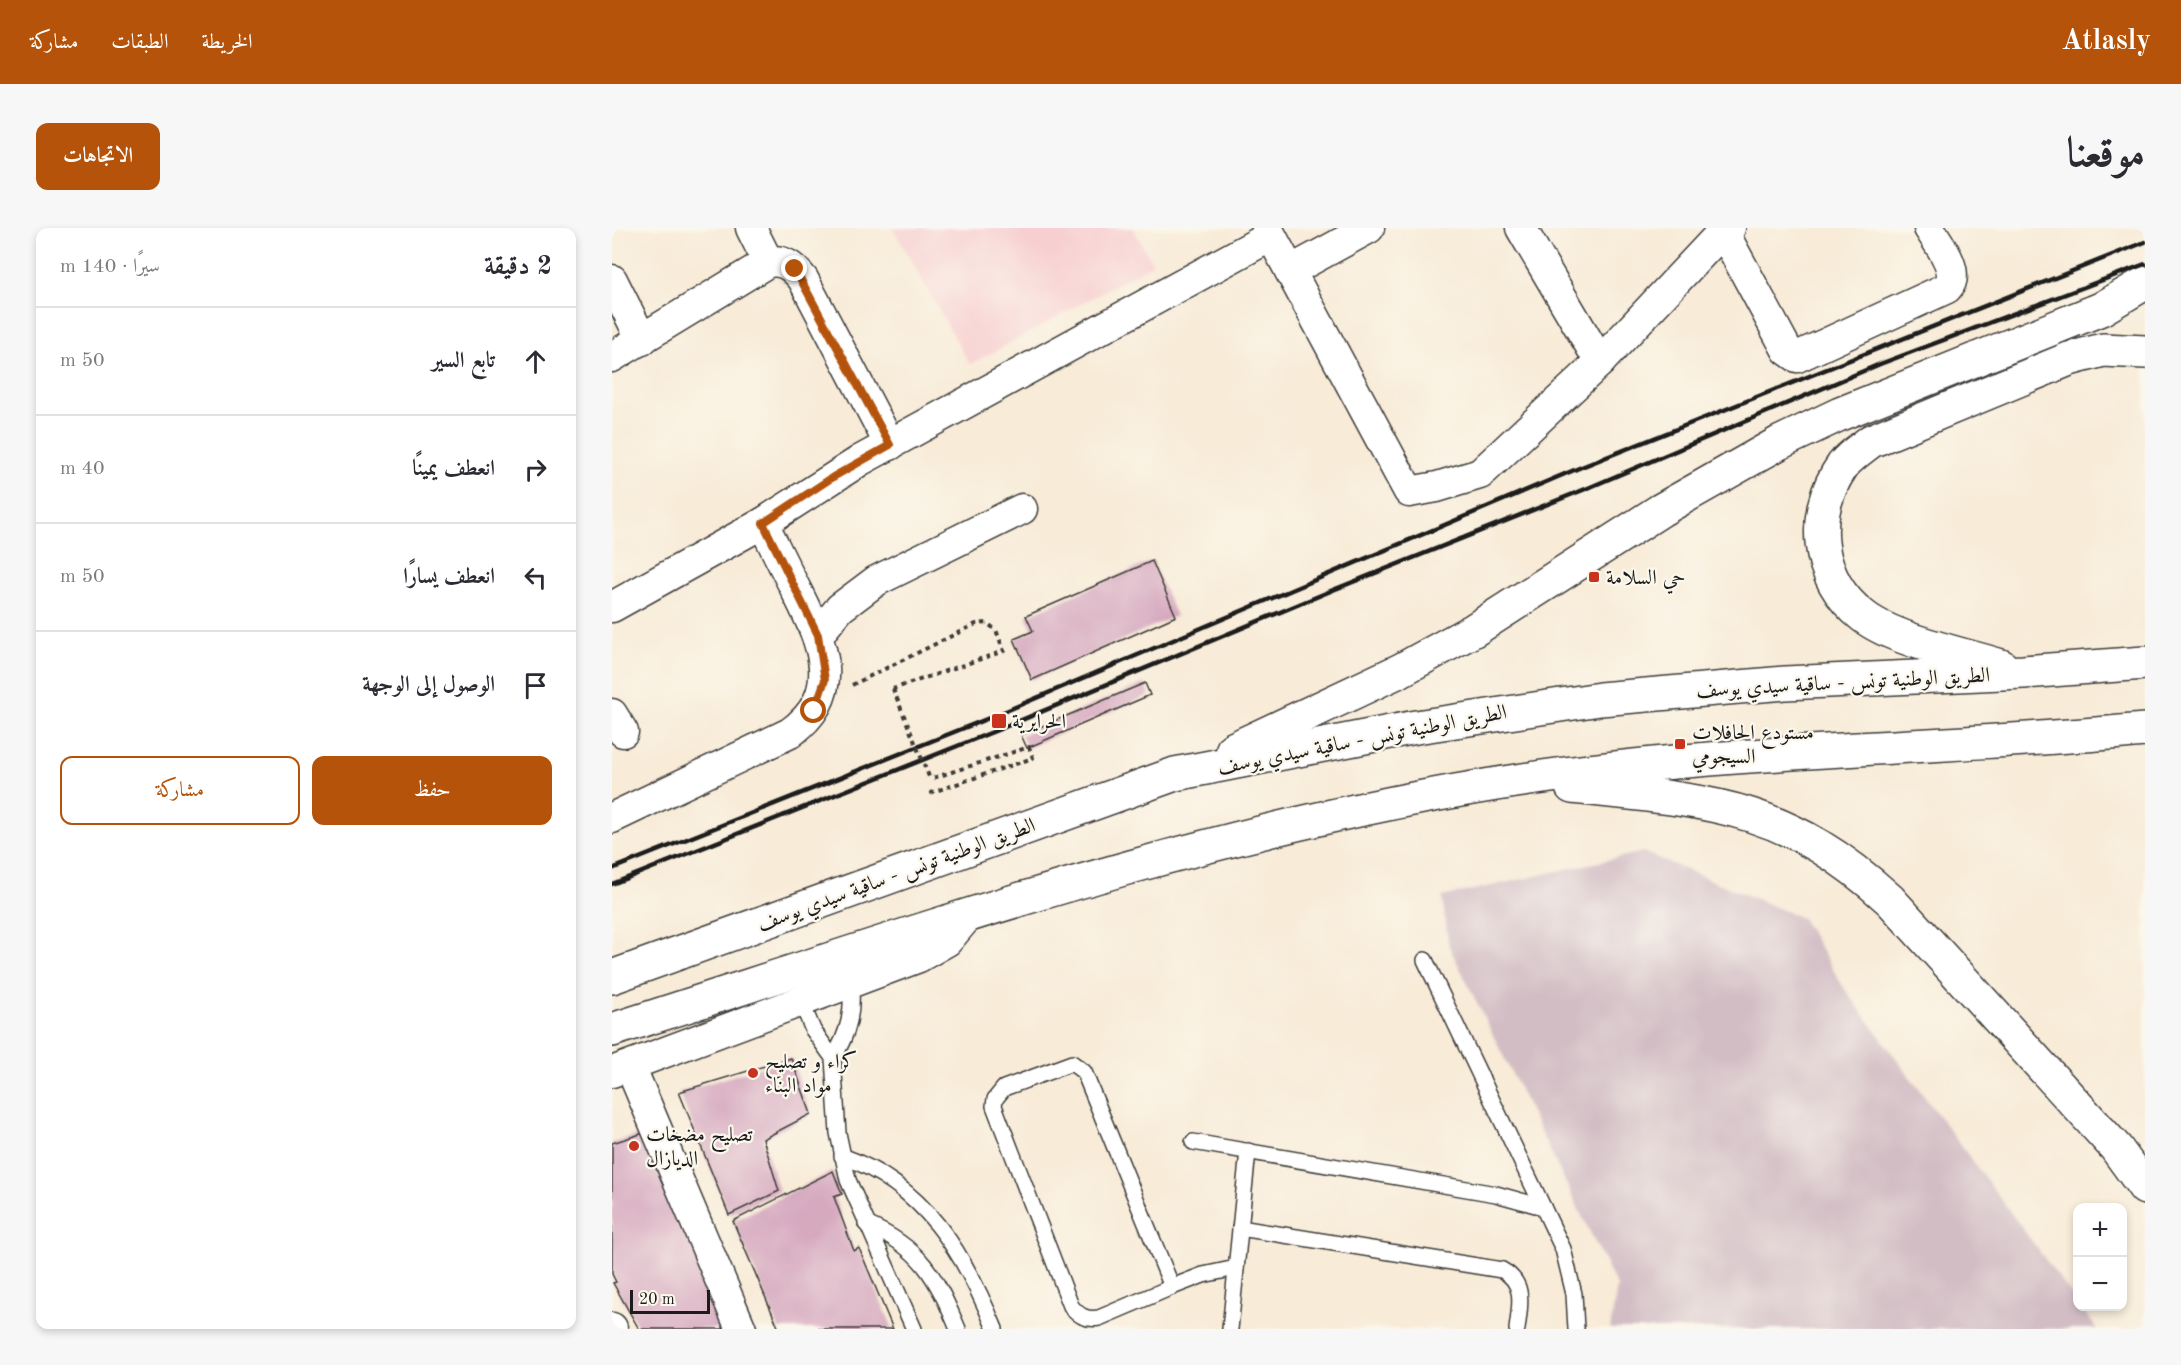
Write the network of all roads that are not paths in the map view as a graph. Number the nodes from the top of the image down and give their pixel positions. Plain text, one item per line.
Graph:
1 (751, 228) edge
2 (1370, 228) edge
3 (1521, 228) edge
4 (1929, 228) edge
5 (1725, 229) edge
6 (1269, 232) edge
7 (768, 262) junction
8 (1290, 271) junction
9 (612, 279) edge
10 (2145, 283) edge
11 (642, 340) junction
12 (2145, 352) edge
13 (612, 357) edge
14 (1600, 362) junction
15 (890, 445) junction
16 (1023, 509) dead end
17 (763, 523) junction
18 (612, 607) edge
19 (818, 635) junction
20 (2137, 664) edge
21 (2023, 672) junction
22 (2136, 731) edge
23 (1175, 774) junction
24 (1516, 781) junction
25 (612, 818) edge
26 (968, 915) junction
27 (1425, 960) dead end
28 (612, 977) edge
29 (850, 981) junction
30 (800, 999) junction
31 (612, 1030) edge
32 (833, 1058) junction
33 (621, 1069) edge
34 (1193, 1142) dead end
35 (1248, 1152) junction
36 (842, 1156) junction
37 (2145, 1188) edge
38 (1543, 1207) junction
39 (866, 1224) junction
40 (1240, 1228) junction
41 (1236, 1268) junction
42 (1172, 1287) junction
43 (741, 1329) edge
44 (914, 1329) edge
45 (958, 1329) edge
46 (995, 1329) edge
47 (1230, 1329) edge
48 (1517, 1329) edge
49 (1576, 1329) edge

1 - 7 street
2 - 8 street
3 - 14 street
4 - 5 street
5 - 14 street
6 - 8 street
6 - 15 street
7 - 11 street
7 - 15 street
8 - 14 street
9 - 11 street
10 - 23 highway
11 - 13 street
12 - 21 highway
15 - 17 street
16 - 19 street
17 - 18 street
17 - 19 street
19 - 25 street
20 - 21 highway, الطريق الوطنية تونس - ساقية سيدي يوسف
21 - 23 highway, الطريق الوطنية تونس - ساقية سيدي يوسف
22 - 24 highway
23 - 28 highway, الطريق الوطنية تونس - ساقية سيدي يوسف
24 - 26 highway
24 - 37 highway
26 - 29 street
26 - 31 highway
27 - 38 lane
29 - 30 street
29 - 32 lane
30 - 32 lane
30 - 33 street
32 - 36 lane
33 - 43 street
34 - 35 lane
35 - 38 lane
35 - 40 lane
36 - 39 lane
36 - 46 lane
38 - 49 lane
39 - 44 lane
39 - 45 lane
40 - 41 lane
40 - 48 lane
41 - 42 lane
41 - 47 lane
42 - 42 lane

